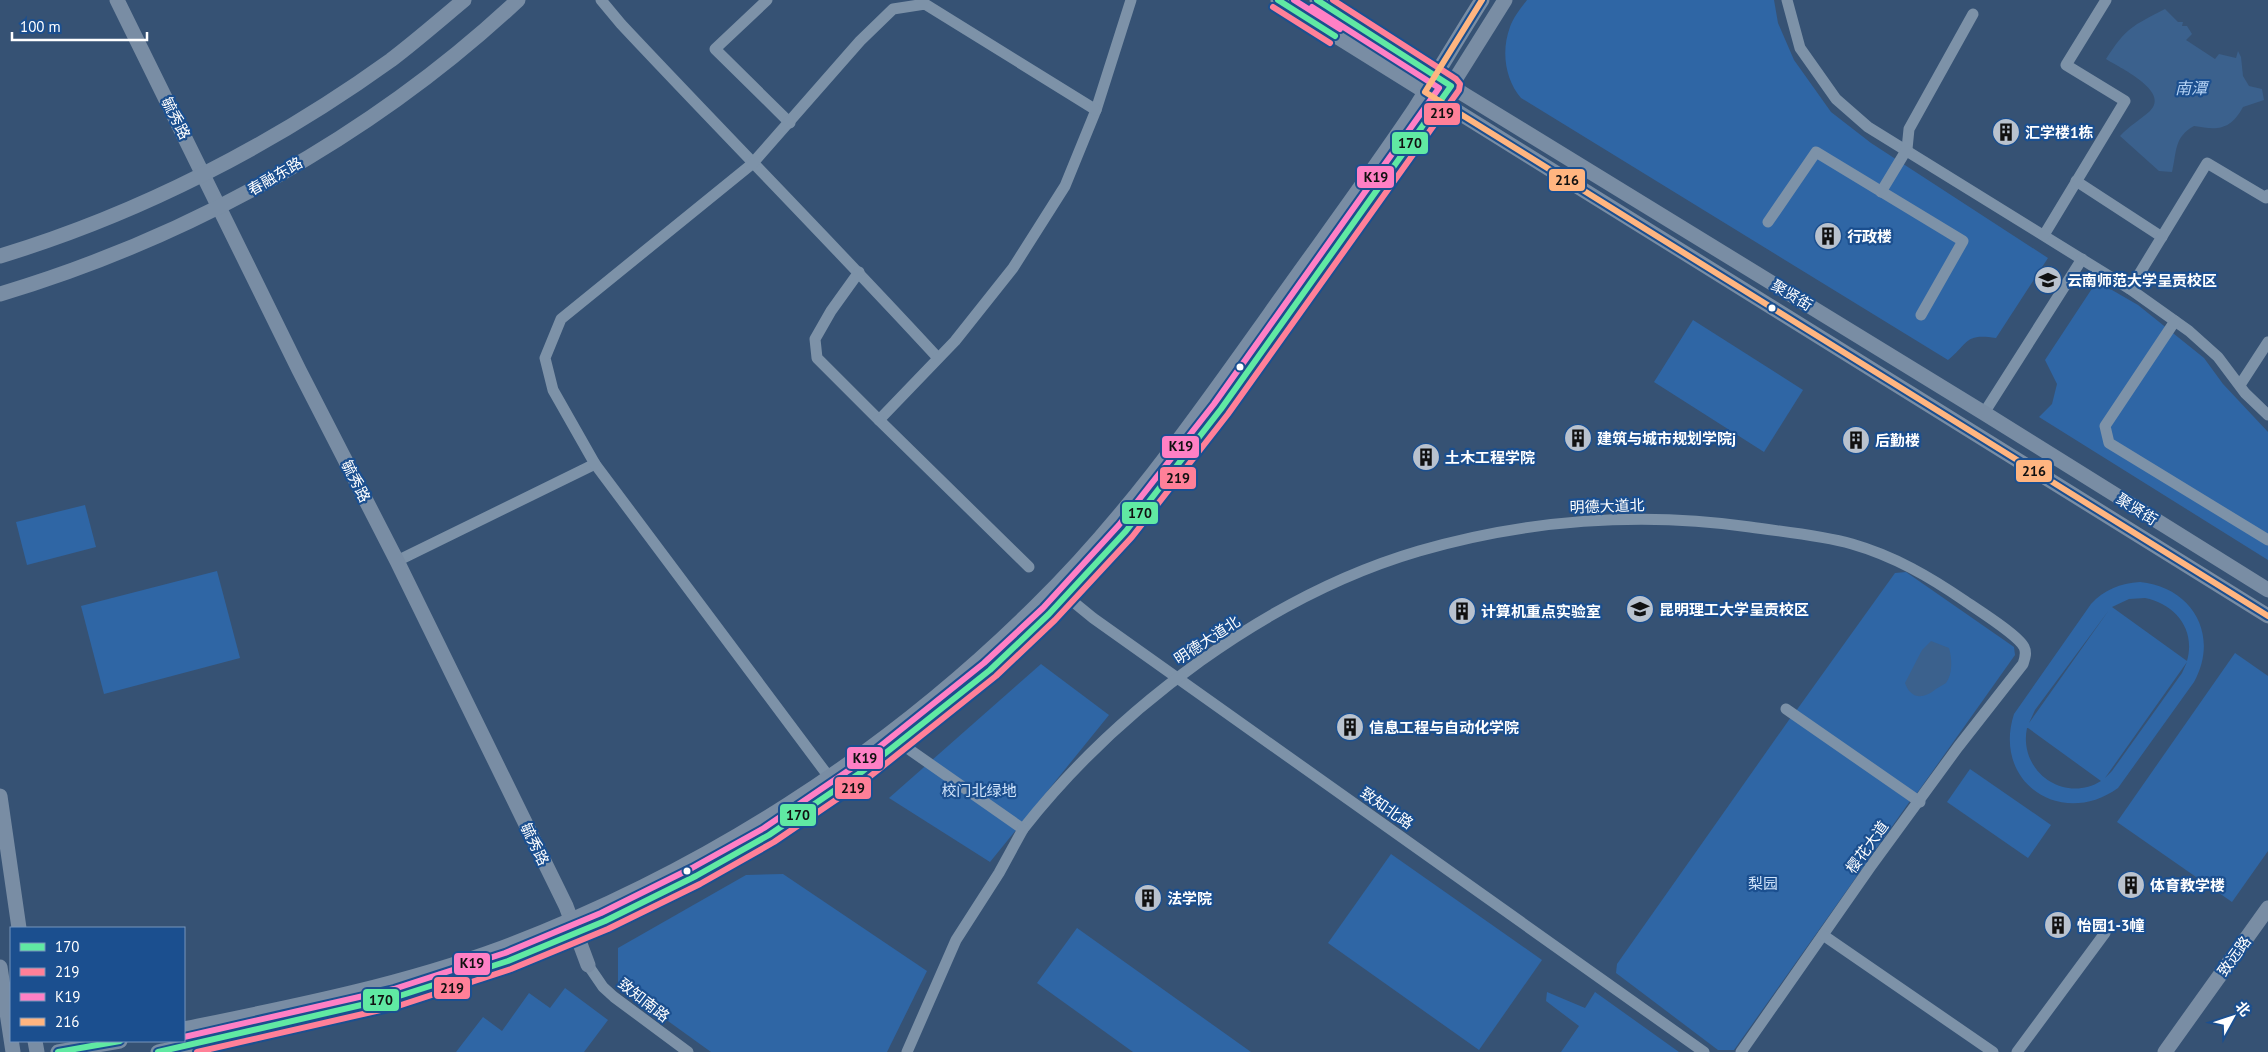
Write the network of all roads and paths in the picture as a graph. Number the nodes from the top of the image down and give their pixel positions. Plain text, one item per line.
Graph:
1 (117, 0) edge
2 (464, 0) edge
3 (518, 0) edge
4 (601, 0) edge
5 (767, 0) edge
6 (1131, 0) edge
7 (1278, 0) edge
8 (1317, 0) edge
9 (1482, 0) edge
10 (1505, 0) edge
11 (1787, 0) edge
12 (2106, 0) edge
13 (1973, 14) dead end
14 (1435, 76) junction
15 (1451, 86) junction
16 (1425, 92) junction
17 (1441, 102) junction
18 (1096, 110) junction
19 (790, 123) junction
20 (1907, 149) junction
21 (752, 164) junction
22 (203, 173) junction
23 (2076, 181) junction
24 (1881, 192) junction
25 (2267, 197) edge
26 (220, 207) junction
27 (1768, 222) dead end
28 (2044, 235) junction
29 (2162, 237) junction
30 (0, 256) edge
31 (2082, 259) junction
32 (859, 272) junction
33 (2130, 289) junction
34 (0, 294) edge
35 (1921, 315) dead end
36 (2175, 321) junction
37 (2268, 342) edge
38 (938, 358) junction
39 (2240, 385) junction
40 (1984, 413) junction
41 (2268, 415) edge
42 (879, 420) junction
43 (594, 464) junction
44 (2268, 540) edge
45 (397, 560) junction
46 (1029, 567) dead end
47 (2268, 590) edge
48 (1061, 591) junction
49 (2268, 616) edge
50 (2023, 664) joint
51 (1177, 677) junction
52 (1786, 709) dead end
53 (900, 743) junction
54 (829, 777) junction
55 (0, 796) edge
56 (1920, 802) junction
57 (1023, 828) junction
58 (2268, 908) edge
59 (575, 926) junction
60 (19, 927) edge
61 (2105, 933) dead end
62 (1822, 936) junction
63 (588, 965) joint
64 (0, 967) edge
65 (185, 1029) edge
66 (10, 1032) edge
67 (114, 1042) edge
68 (58, 1052) edge
69 (158, 1052) edge
70 (688, 1052) edge
71 (907, 1052) edge
72 (1704, 1052) edge
73 (1741, 1052) edge
74 (1993, 1052) edge
75 (2017, 1052) edge
76 (2166, 1052) edge

1 - 22 street, 毓秀路
2 - 22 street
3 - 26 street, 春融东路
4 - 21 street
5 - 19 street
6 - 18 street
7 - 16 street, 聚贤街
8 - 14 street, 聚贤街
9 - 14 street
10 - 15 street
11 - 20 street
12 - 23 street
13 - 20 street
14 - 15 street, 聚贤街
14 - 16 street
15 - 17 street
15 - 40 street, 聚贤街
16 - 17 street, 聚贤街
16 - 48 street
17 - 48 street
17 - 49 street, 聚贤街
18 - 19 street
18 - 38 street
19 - 21 street
20 - 24 street
20 - 28 street
21 - 32 street
21 - 43 street
22 - 26 street, 毓秀路
22 - 30 street
23 - 28 street
23 - 29 street
24 - 27 street
24 - 35 street
25 - 29 street
26 - 34 street, 春融东路
26 - 45 street, 毓秀路
28 - 31 street
29 - 33 street
31 - 33 street
31 - 40 street
32 - 38 street
32 - 42 street
33 - 36 street
36 - 39 street
36 - 44 street
37 - 39 street
38 - 42 street
39 - 41 street
40 - 47 street, 聚贤街
42 - 46 street
43 - 45 street
43 - 54 street
45 - 59 street, 毓秀路
48 - 51 street, 致知北路
48 - 53 street
48 - 54 street
50 - 51 street, 明德大道北
50 - 56 street, 樱花大道
51 - 57 street, 明德大道北
51 - 72 street, 致知北路
52 - 56 street
53 - 57 street
53 - 59 street
54 - 59 street
55 - 60 street
56 - 62 street, 樱花大道
57 - 71 street, 明德大道北
58 - 76 street, 致远路
59 - 63 street, 毓秀路
59 - 65 street
59 - 69 street
61 - 75 street
62 - 73 street, 樱花大道
62 - 74 street
63 - 70 street, 致知南路
64 - 66 street
67 - 68 street

